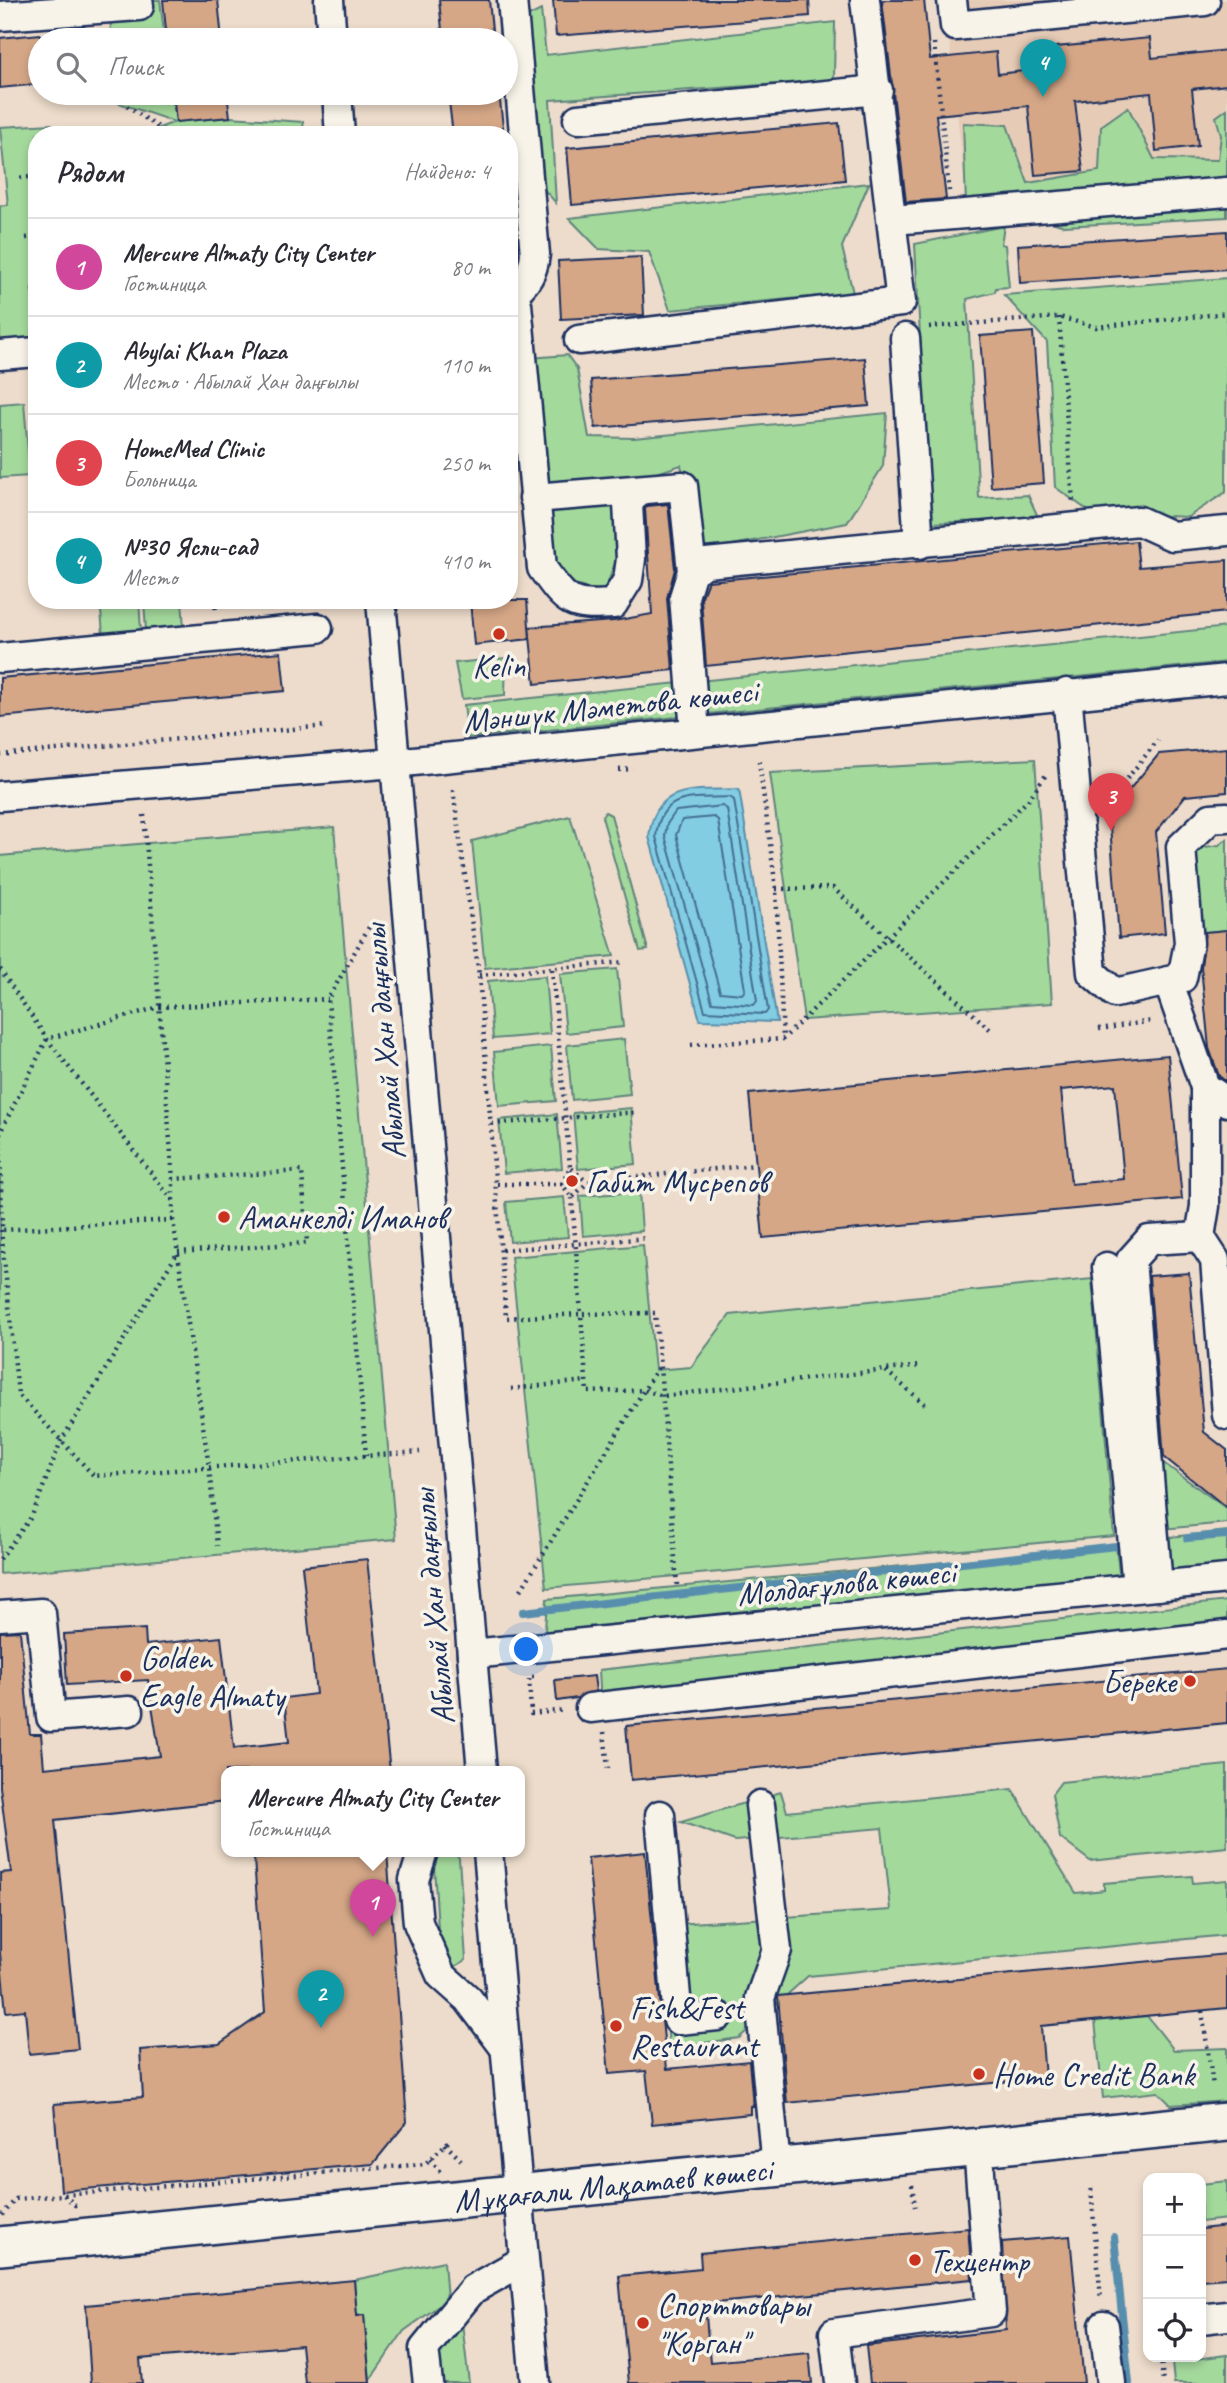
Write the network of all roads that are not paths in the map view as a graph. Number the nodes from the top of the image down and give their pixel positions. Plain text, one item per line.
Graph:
1 (138, 0) edge
2 (329, 0) edge
3 (512, 0) edge
4 (865, 0) edge
5 (952, 0) edge
6 (1205, 1) edge
7 (0, 16) edge
8 (331, 28) edge
9 (515, 28) edge
10 (518, 66) edge
11 (878, 90) junction
12 (338, 105) edge
13 (578, 119) dead end
14 (339, 126) edge
15 (1227, 192) edge
16 (893, 220) junction
17 (559, 277) dead end
18 (518, 288) edge
19 (518, 289) edge
20 (518, 315) edge
21 (911, 333) road end
22 (579, 340) dead end
23 (28, 353) edge
24 (0, 355) edge
25 (638, 490) junction
26 (534, 498) junction
27 (1227, 531) edge
28 (919, 544) junction
29 (692, 571) junction
30 (381, 609) edge
31 (318, 628) dead end
32 (0, 658) edge
33 (1227, 679) edge
34 (1067, 693) junction
35 (695, 732) junction
36 (394, 762) junction
37 (0, 796) edge
38 (1227, 817) edge
39 (1168, 981) junction
40 (1216, 1094) edge
41 (1200, 1237) junction
42 (1107, 1267) dead end
43 (1223, 1325) edge
44 (1227, 1415) edge
45 (1227, 1579) edge
46 (1148, 1587) junction
47 (0, 1616) edge
48 (1227, 1635) edge
49 (472, 1654) junction
50 (595, 1707) road end
51 (129, 1711) dead end
52 (482, 1766) edge
53 (760, 1805) dead end
54 (660, 1815) dead end
55 (421, 1857) edge
56 (489, 1857) edge
57 (718, 2015) dead end
58 (505, 2048) junction
59 (1227, 2122) edge
60 (978, 2147) junction
61 (776, 2167) junction
62 (517, 2192) junction
63 (2, 2229) edge
64 (523, 2261) junction
65 (1227, 2316) edge
66 (1206, 2318) edge
67 (1104, 2326) road end
68 (428, 2383) edge
69 (535, 2383) edge
70 (840, 2383) edge
71 (1111, 2383) edge

1 - 7 street
2 - 8 street
3 - 9 street
4 - 11 street
5 - 6 street
10 - 18 street
11 - 13 street
11 - 16 street
12 - 14 street
15 - 16 street
16 - 22 street
17 - 19 street
20 - 26 street
21 - 28 street
23 - 24 street
25 - 26 street
25 - 26 street
25 - 29 street
27 - 28 street
28 - 29 street
29 - 35 street
30 - 36 street, Абылай Хан даңғылы
31 - 32 street
33 - 34 street, Мәншүк Мәметова көшесі
34 - 35 street, Мәншүк Мәметова көшесі
34 - 39 street
35 - 36 street, Мәншүк Мәметова көшесі
36 - 37 street, Мәншүк Мәметова көшесі
36 - 49 street, Абылай Хан даңғылы
38 - 39 street
39 - 40 street
40 - 41 street
41 - 43 street
41 - 46 street
42 - 46 street
43 - 44 street
45 - 46 street, Молдағұлова көшесі
46 - 49 street, Молдағұлова көшесі
47 - 51 street
48 - 50 street
49 - 52 street, Абылай Хан даңғылы
53 - 61 street
54 - 57 street
55 - 58 street
56 - 58 street
58 - 62 street
59 - 60 main road, Мұқағали Мақатаев көшесі
60 - 61 main road, Мұқағали Мақатаев көшесі
60 - 70 street
61 - 62 main road, Мұқағали Мақатаев көшесі
62 - 63 main road, Мұқағали Мақатаев көшесі
62 - 64 street
64 - 68 street
64 - 69 street
65 - 66 street
67 - 71 street

